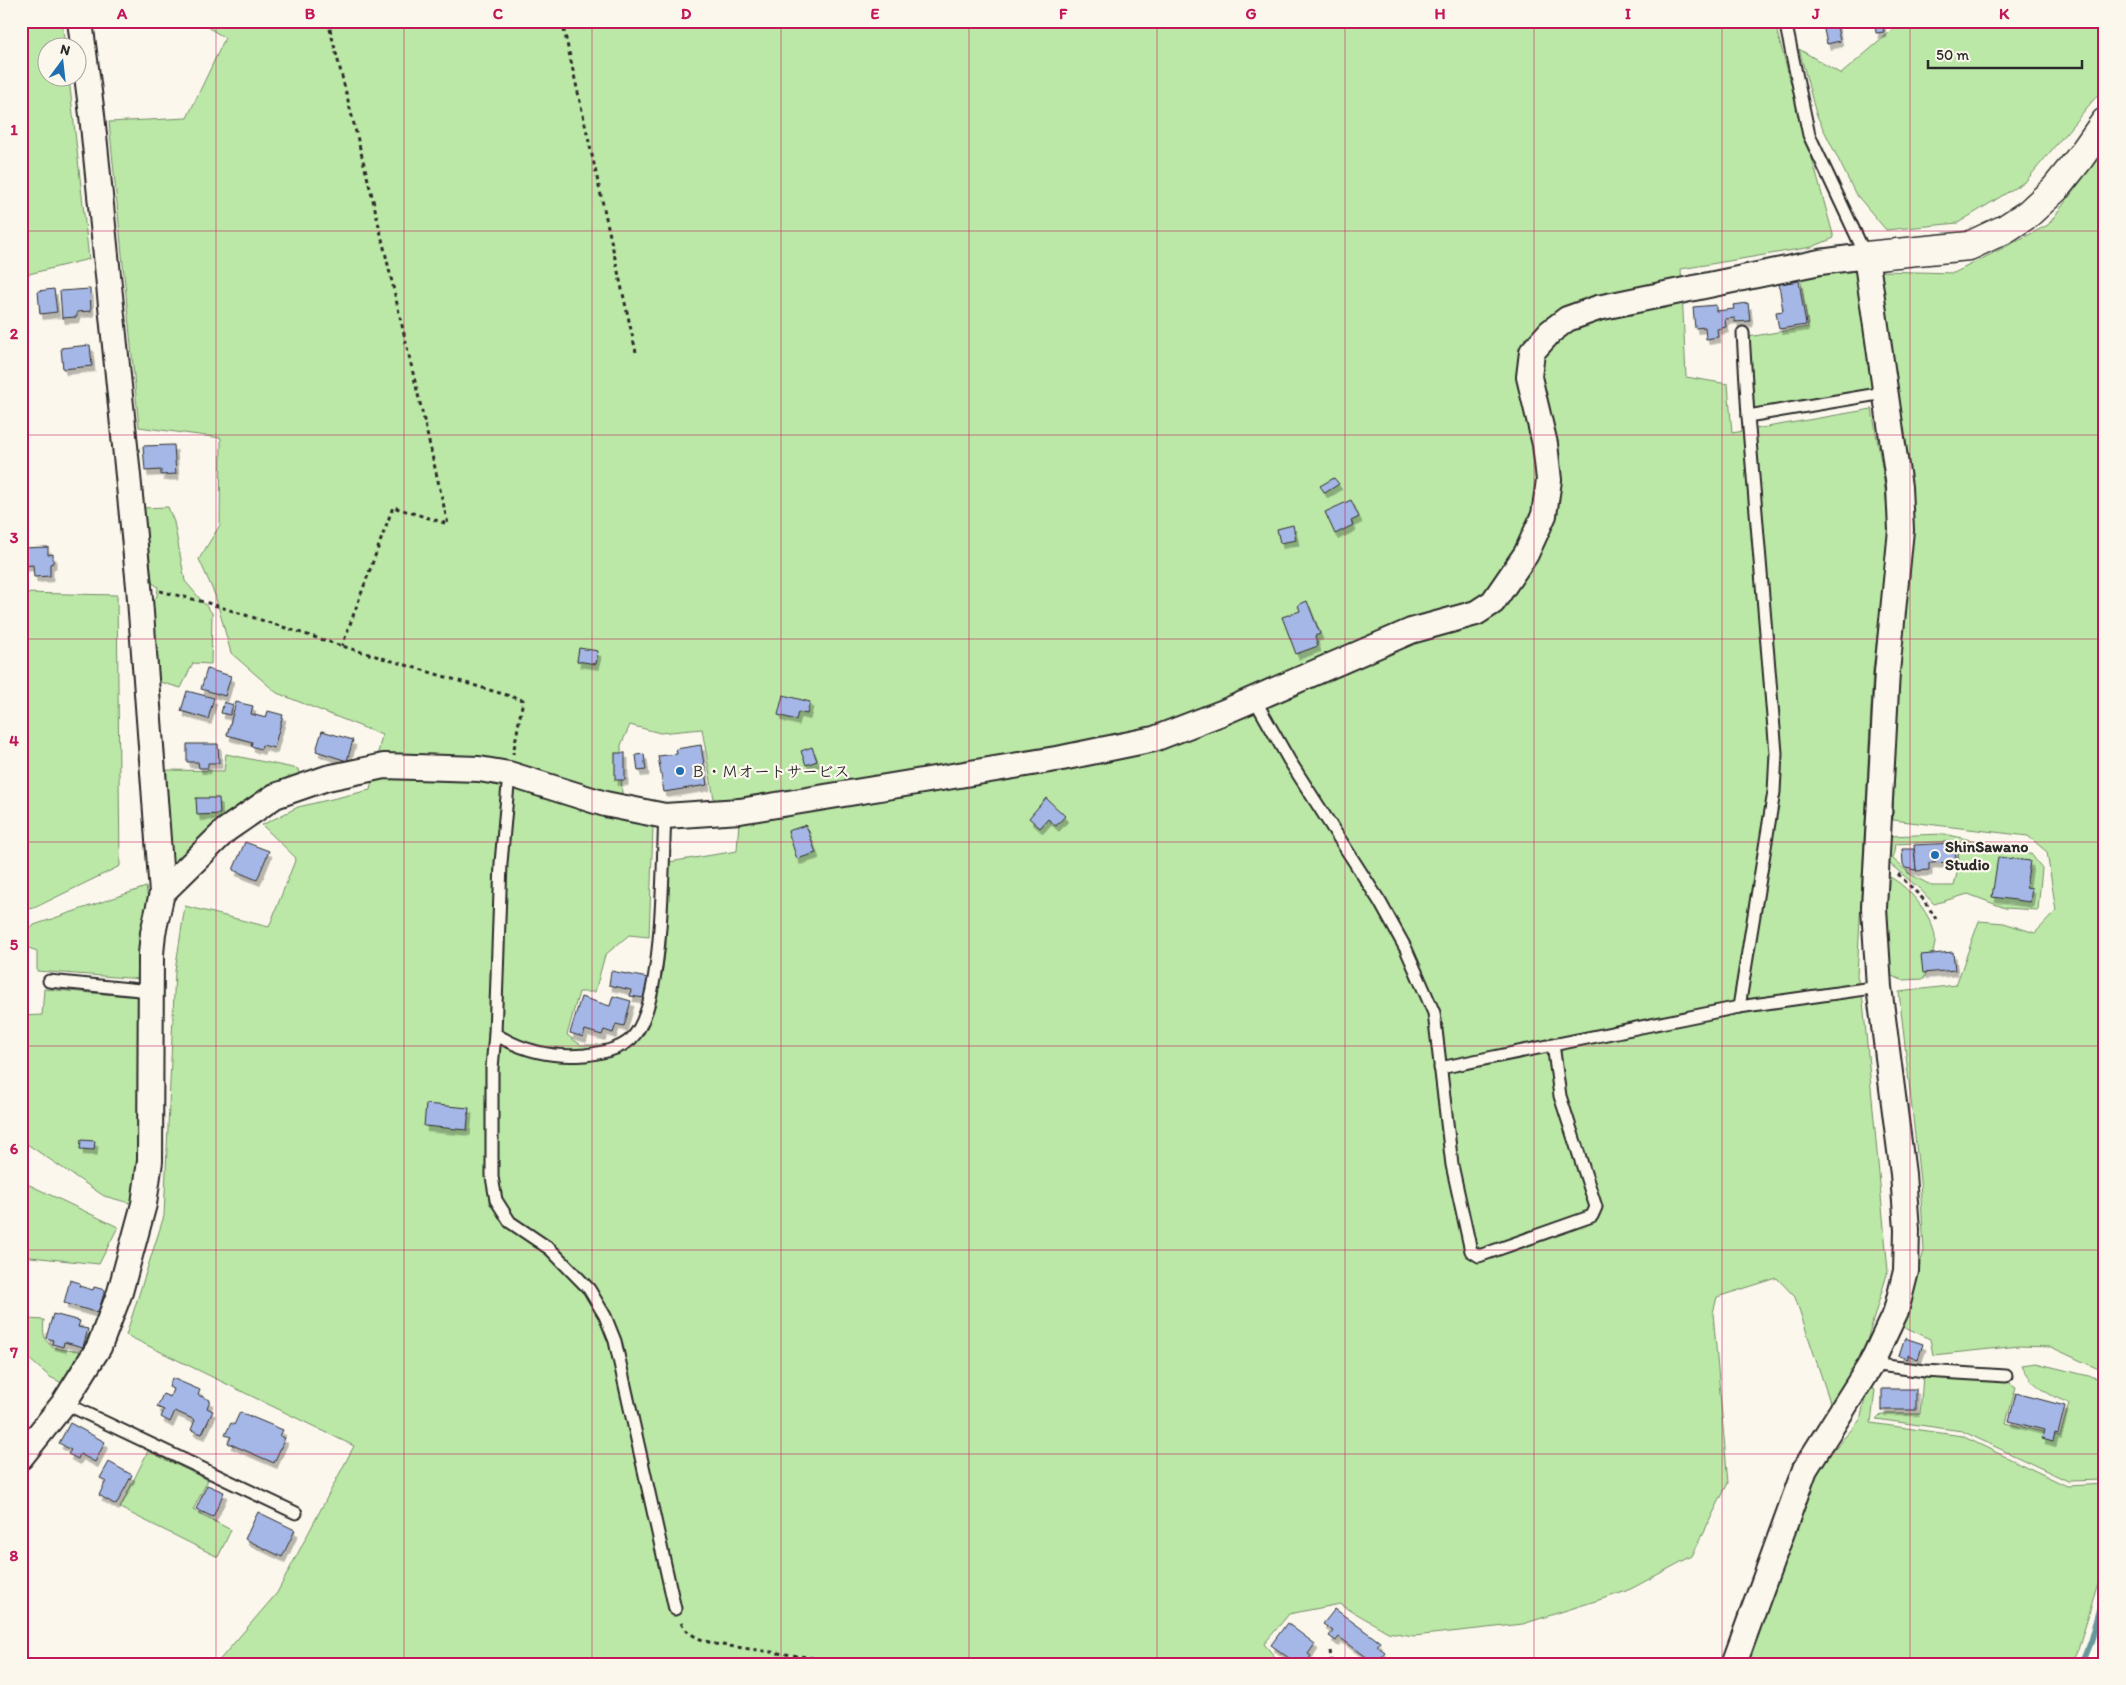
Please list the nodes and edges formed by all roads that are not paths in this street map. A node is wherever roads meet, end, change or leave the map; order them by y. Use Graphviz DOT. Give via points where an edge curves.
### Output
graph roads {
  1 [pos="80,21"];
  2 [pos="1785,21"];
  3 [pos="2105,122"];
  4 [pos="1866,256"];
  5 [pos="1742,333"];
  6 [pos="1884,393"];
  7 [pos="1748,416"];
  8 [pos="1255,700"];
  9 [pos="509,774"];
  10 [pos="665,816"];
  11 [pos="162,894"];
  12 [pos="49,982"];
  13 [pos="1879,987"];
  14 [pos="150,990"];
  15 [pos="1739,1007"];
  16 [pos="494,1034"];
  17 [pos="1553,1044"];
  18 [pos="1440,1068"];
  19 [pos="1871,1364"];
  20 [pos="2006,1376"];
  21 [pos="64,1403"];
  22 [pos="21,1457"];
  23 [pos="296,1512"];
  24 [pos="675,1609"];
  25 [pos="1734,1664"];
  1 -- 11 [label="street" via="139,586"];
  2 -- 4 [label="lane" via="1809,135"];
  3 -- 4 [label="street" via="2055,189 2028,214 2005,229 1969,246"];
  4 -- 6 [label="street"];
  4 -- 8 [label="street" via="1820,262 1598,308 1567,319 1532,352 1529,377 1545,444 1549,480 1544,515 1526,554 1493,602 1476,613 1411,631"];
  5 -- 7 [label="lane"];
  6 -- 7 [label="lane"];
  6 -- 13 [label="street" via="1899,487 1901,530 1887,672 1876,860 1874,908"];
  7 -- 15 [label="lane" via="1776,753 1774,792"];
  8 -- 10 [label="street" via="1154,738 1062,758 740,811"];
  8 -- 18 [label="lane" via="1406,949 1434,1013"];
  9 -- 10 [label="street" via="605,804"];
  9 -- 11 [label="street" via="454,767 384,766 327,778 275,796 234,824"];
  9 -- 16 [label="lane" via="500,863"];
  10 -- 16 [label="lane" via="656,974 643,1021 632,1039 617,1048 596,1054 568,1056 516,1046"];
  11 -- 14 [label="street" via="153,933"];
  12 -- 14 [label="lane"];
  13 -- 15 [label="lane"];
  13 -- 19 [label="street" via="1907,1230 1906,1262 1896,1311"];
  14 -- 21 [label="street" via="150,1161 144,1204 109,1324 91,1361"];
  15 -- 17 [label="lane"];
  16 -- 24 [label="lane" via="492,1177 496,1200 510,1222 550,1249 589,1289 605,1316 615,1341"];
  17 -- 18 [label="lane"];
  17 -- 18 [label="lane" via="1560,1096 1596,1207 1592,1216 1479,1256 1472,1251 1452,1165"];
  19 -- 20 [label="lane" via="1925,1372"];
  19 -- 25 [label="street" via="1805,1469"];
  21 -- 22 [label="street"];
  21 -- 23 [label="lane"];
}
